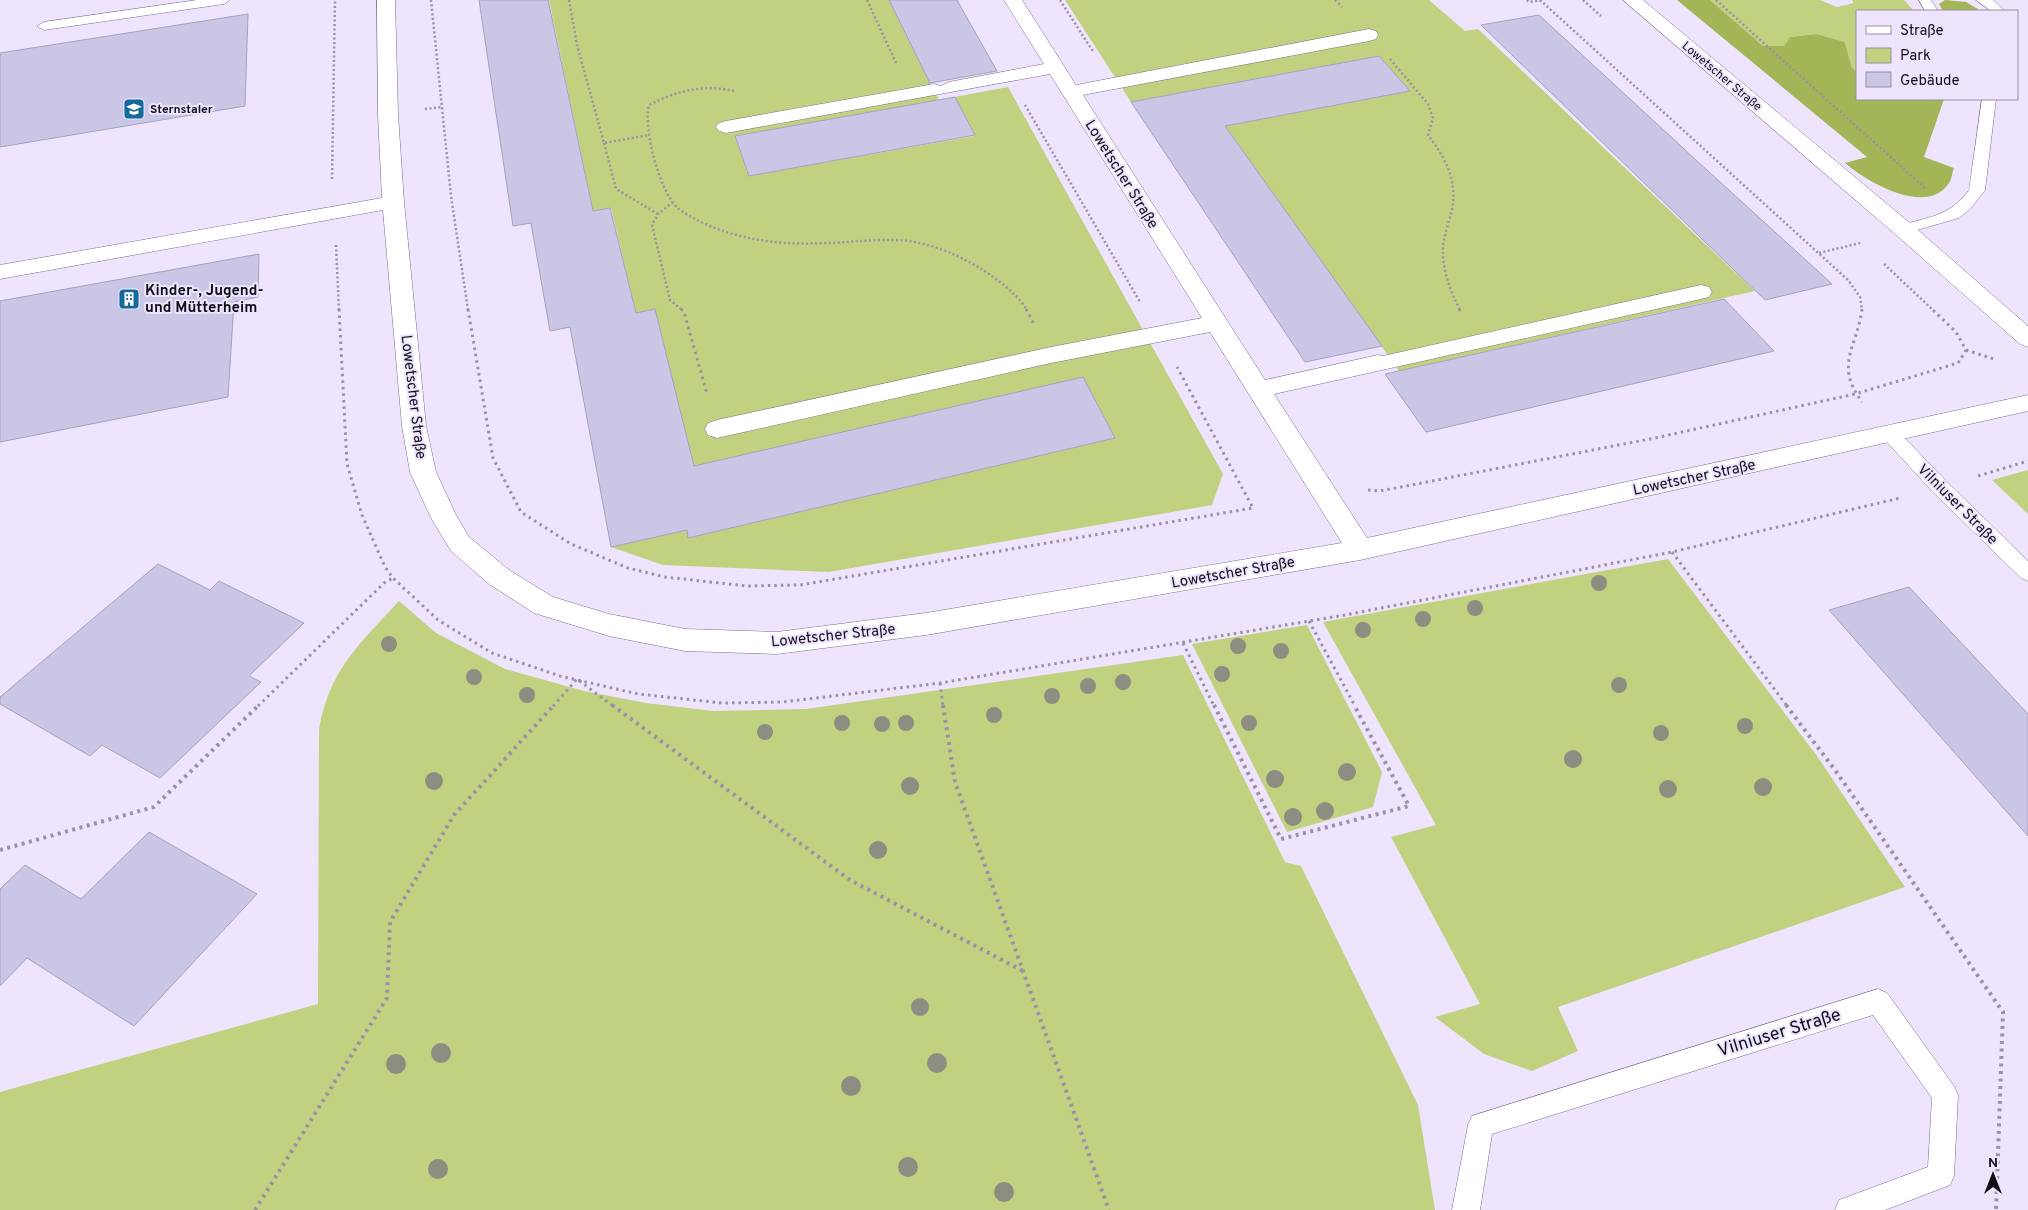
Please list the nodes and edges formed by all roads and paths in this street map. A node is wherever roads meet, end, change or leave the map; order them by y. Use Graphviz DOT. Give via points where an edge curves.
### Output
graph roads {
  1 [pos="224,0"];
  2 [pos="335,0"];
  3 [pos="386,0"];
  4 [pos="569,0"];
  5 [pos="866,0"];
  6 [pos="1013,0"];
  7 [pos="1060,0"];
  8 [pos="1335,0"];
  9 [pos="1527,0"];
  10 [pos="1541,0"];
  11 [pos="1632,0"];
  12 [pos="1716,0"];
  13 [pos="1982,0"];
  14 [pos="1997,10"];
  15 [pos="44,26"];
  16 [pos="1368,35"];
  17 [pos="1055,67"];
  18 [pos="1113,83"];
  19 [pos="1071,92"];
  20 [pos="911,95"];
  21 [pos="1989,100"];
  22 [pos="761,121"];
  23 [pos="726,127"];
  24 [pos="649,136"];
  25 [pos="604,143"];
  26 [pos="393,202"];
  27 [pos="673,202"];
  28 [pos="334,214"];
  29 [pos="658,214"];
  30 [pos="1954,215"];
  31 [pos="1903,229"];
  32 [pos="1860,243"];
  33 [pos="1818,253"];
  34 [pos="0,272"];
  35 [pos="1701,292"];
  36 [pos="1215,323"];
  37 [pos="2028,339"];
  38 [pos="1474,342"];
  39 [pos="1051,355"];
  40 [pos="1852,387"];
  41 [pos="1257,390"];
  42 [pos="2028,402"];
  43 [pos="716,429"];
  44 [pos="1890,434"];
  45 [pos="2028,461"];
  46 [pos="1940,487"];
  47 [pos="1360,550"];
  48 [pos="1672,552"];
  49 [pos="2028,574"];
  50 [pos="393,578"];
  51 [pos="1309,621"];
  52 [pos="1184,643"];
  53 [pos="577,679"];
  54 [pos="940,683"];
  55 [pos="0,850"];
  56 [pos="1023,971"];
  57 [pos="255,1210"];
  58 [pos="1109,1210"];
  59 [pos="1466,1210"];
  60 [pos="1849,1210"];
  61 [pos="1996,1210"];
  1 -- 15 [label="lane"];
  2 -- 28 [label="path"];
  3 -- 26 [label="street, Lowetscher Straße"];
  4 -- 25 [label="path"];
  5 -- 20 [label="path"];
  6 -- 17 [label="street, Lowetscher Straße"];
  7 -- 18 [label="path"];
  8 -- 16 [label="path"];
  9 -- 10 [label="path"];
  10 -- 33 [label="path"];
  11 -- 31 [label="street, Lowetscher Straße"];
  12 -- 30 [label="path"];
  13 -- 14 [label="lane"];
  16 -- 18 [label="street"];
  16 -- 38 [label="path" via="1406,76 1432,113 1428,136 1450,170 1453,201 1443,249 1446,268 1451,293"];
  17 -- 19 [label="street, Lowetscher Straße"];
  17 -- 20 [label="street"];
  18 -- 19 [label="street"];
  19 -- 36 [label="street, Lowetscher Straße"];
  20 -- 22 [label="street"];
  21 -- 30 [label="lane" via="1977,190"];
  22 -- 23 [label="street"];
  22 -- 24 [label="path" via="750,99 725,88 706,87 682,91 649,105 645,117"];
  24 -- 25 [label="path"];
  24 -- 27 [label="path" via="666,192"];
  25 -- 29 [label="path" via="616,189"];
  26 -- 28 [label="street"];
  26 -- 47 [label="street, Lowetscher Straße" via="414,426 424,472 444,518 460,544 499,578 544,605 609,625 685,640 777,643 926,624"];
  27 -- 29 [label="path"];
  27 -- 39 [label="path" via="689,216 710,227 762,240 805,245 894,240 943,251 986,273 1020,300"];
  28 -- 34 [label="street"];
  28 -- 50 [label="path" via="347,464 362,515"];
  29 -- 43 [label="path" via="652,225 670,300 684,312"];
  30 -- 31 [label="lane"];
  31 -- 37 [label="street, Lowetscher Straße"];
  32 -- 33 [label="path"];
  33 -- 40 [label="path" via="1848,280 1862,302 1861,316 1847,355 1846,372"];
  35 -- 38 [label="street"];
  36 -- 39 [label="street"];
  36 -- 41 [label="street, Lowetscher Straße"];
  38 -- 41 [label="street"];
  39 -- 43 [label="street"];
  41 -- 47 [label="street, Lowetscher Straße"];
  42 -- 44 [label="street, Lowetscher Straße"];
  44 -- 46 [label="lane, Vilniuser Straße"];
  44 -- 47 [label="street, Lowetscher Straße"];
  45 -- 46 [label="path"];
  46 -- 48 [label="path" via="1856,510"];
  46 -- 49 [label="lane, Vilniuser Straße"];
  48 -- 51 [label="path"];
  48 -- 61 [label="path" via="1836,770 2003,1012"];
  50 -- 53 [label="path" via="438,620 492,653"];
  50 -- 55 [label="path" via="384,583 154,807"];
  51 -- 52 [label="path"];
  51 -- 52 [label="path" via="1409,806 1281,839"];
  52 -- 54 [label="path"];
  53 -- 54 [label="path" via="638,694 722,703 783,702"];
  53 -- 56 [label="path" via="850,880"];
  53 -- 57 [label="path" via="454,815 390,922 387,998"];
  54 -- 56 [label="path" via="955,782"];
  56 -- 58 [label="path"];
  59 -- 60 [label="lane, Vilniuser Straße" via="1481,1125 1878,1001 1945,1095 1941,1176"];
}
